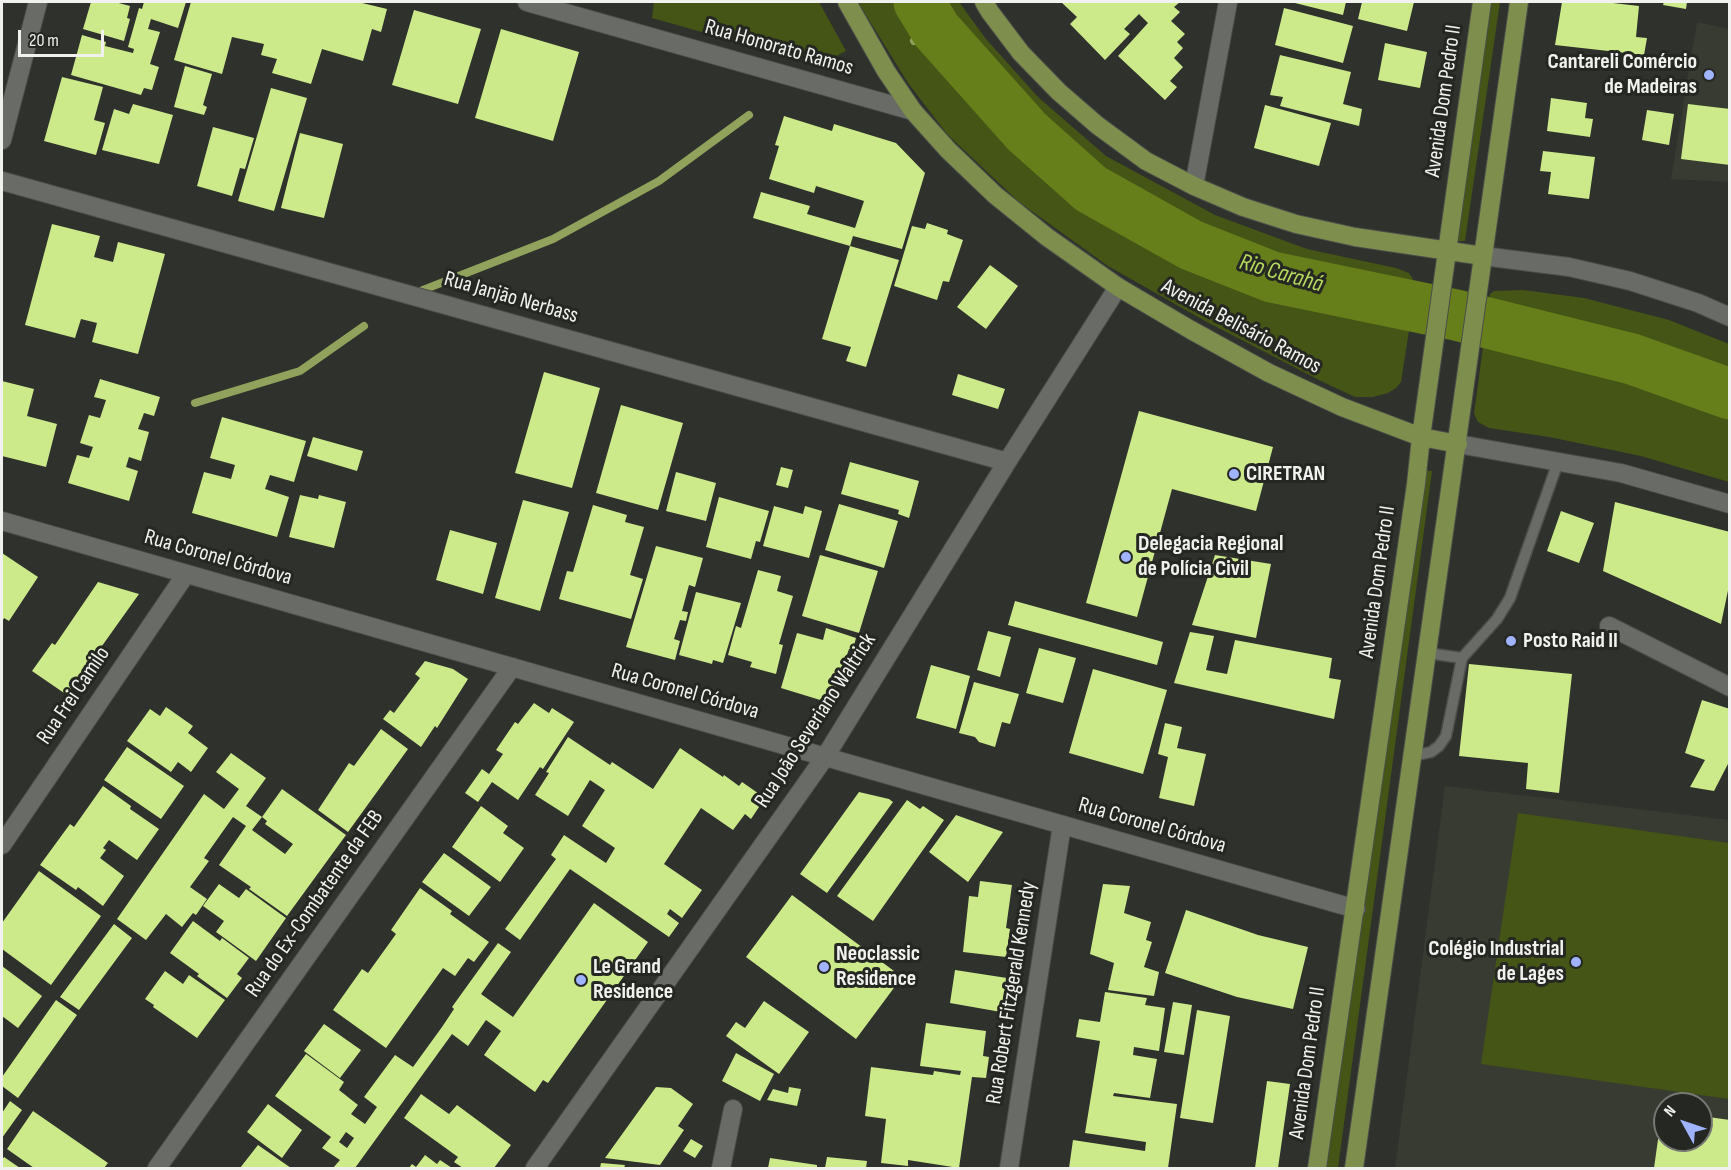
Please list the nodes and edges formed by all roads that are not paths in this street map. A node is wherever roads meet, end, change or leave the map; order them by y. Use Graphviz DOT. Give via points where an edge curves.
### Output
graph roads {
  1 [pos="38,2"];
  2 [pos="527,2"];
  3 [pos="847,2"];
  4 [pos="984,2"];
  5 [pos="1228,2"];
  6 [pos="1482,2"];
  7 [pos="1519,2"];
  8 [pos="913,111"];
  9 [pos="2,140"];
  10 [pos="2,181"];
  11 [pos="1194,186"];
  12 [pos="1448,250"];
  13 [pos="1483,256"];
  14 [pos="1118,287"];
  15 [pos="1730,317"];
  16 [pos="1421,437"];
  17 [pos="1458,444"];
  18 [pos="1007,462"];
  19 [pos="1558,462"];
  20 [pos="1730,504"];
  21 [pos="2,521"];
  22 [pos="186,574"];
  23 [pos="1609,626"];
  24 [pos="1427,653"];
  25 [pos="1461,658"];
  26 [pos="512,667"];
  27 [pos="1730,687"];
  28 [pos="1413,756"];
  29 [pos="825,757"];
  30 [pos="1062,825"];
  31 [pos="2,845"];
  32 [pos="1356,909"];
  33 [pos="733,1109"];
  34 [pos="157,1168"];
  35 [pos="535,1168"];
  36 [pos="721,1168"];
  37 [pos="1009,1168"];
  38 [pos="1317,1168"];
  39 [pos="1354,1168"];
  1 -- 9 [label="street"];
  2 -- 8 [label="street, Rua Honorato Ramos"];
  3 -- 8 [label="main road, Avenida Belisário Ramos" via="885,71"];
  4 -- 11 [label="main road" via="1021,53 1082,112 1146,161"];
  5 -- 11 [label="street"];
  6 -- 12 [label="main road, Avenida Dom Pedro II"];
  7 -- 13 [label="main road"];
  8 -- 14 [label="main road, Avenida Belisário Ramos" via="994,195"];
  10 -- 18 [label="street, Rua Janjão Nerbass"];
  11 -- 12 [label="main road" via="1296,224"];
  12 -- 13 [label="main road"];
  12 -- 16 [label="main road, Avenida Dom Pedro II"];
  13 -- 15 [label="street" via="1569,267 1630,281"];
  13 -- 17 [label="main road"];
  14 -- 16 [label="main road, Avenida Belisário Ramos" via="1269,373 1342,407"];
  14 -- 18 [label="street, Rua João Severiano Waltrick"];
  16 -- 17 [label="main road, Avenida Belisário Ramos"];
  16 -- 32 [label="main road, Avenida Dom Pedro II"];
  17 -- 19 [label="street, Avenida Belisário Ramos"];
  17 -- 24 [label="main road"];
  18 -- 29 [label="street, Rua João Severiano Waltrick"];
  19 -- 20 [label="street, Avenida Belisário Ramos" via="1621,473"];
  19 -- 25 [label="lane" via="1510,598 1497,619"];
  21 -- 22 [label="street, Rua Coronel Córdova"];
  22 -- 26 [label="street, Rua Coronel Córdova"];
  22 -- 31 [label="street, Rua Frei Camilo"];
  23 -- 27 [label="street"];
  24 -- 25 [label="lane"];
  24 -- 28 [label="main road"];
  25 -- 28 [label="lane" via="1446,736 1431,752"];
  26 -- 29 [label="street, Rua Coronel Córdova"];
  26 -- 34 [label="street, Rua do Ex-Combatente da FEB"];
  28 -- 39 [label="main road"];
  29 -- 30 [label="street, Rua Coronel Córdova"];
  29 -- 35 [label="street, Rua João Severiano Waltrick"];
  30 -- 32 [label="street, Rua Coronel Córdova"];
  30 -- 37 [label="street, Rua Robert Fitzgerald Kennedy"];
  32 -- 38 [label="main road, Avenida Dom Pedro II"];
  33 -- 36 [label="street"];
}
